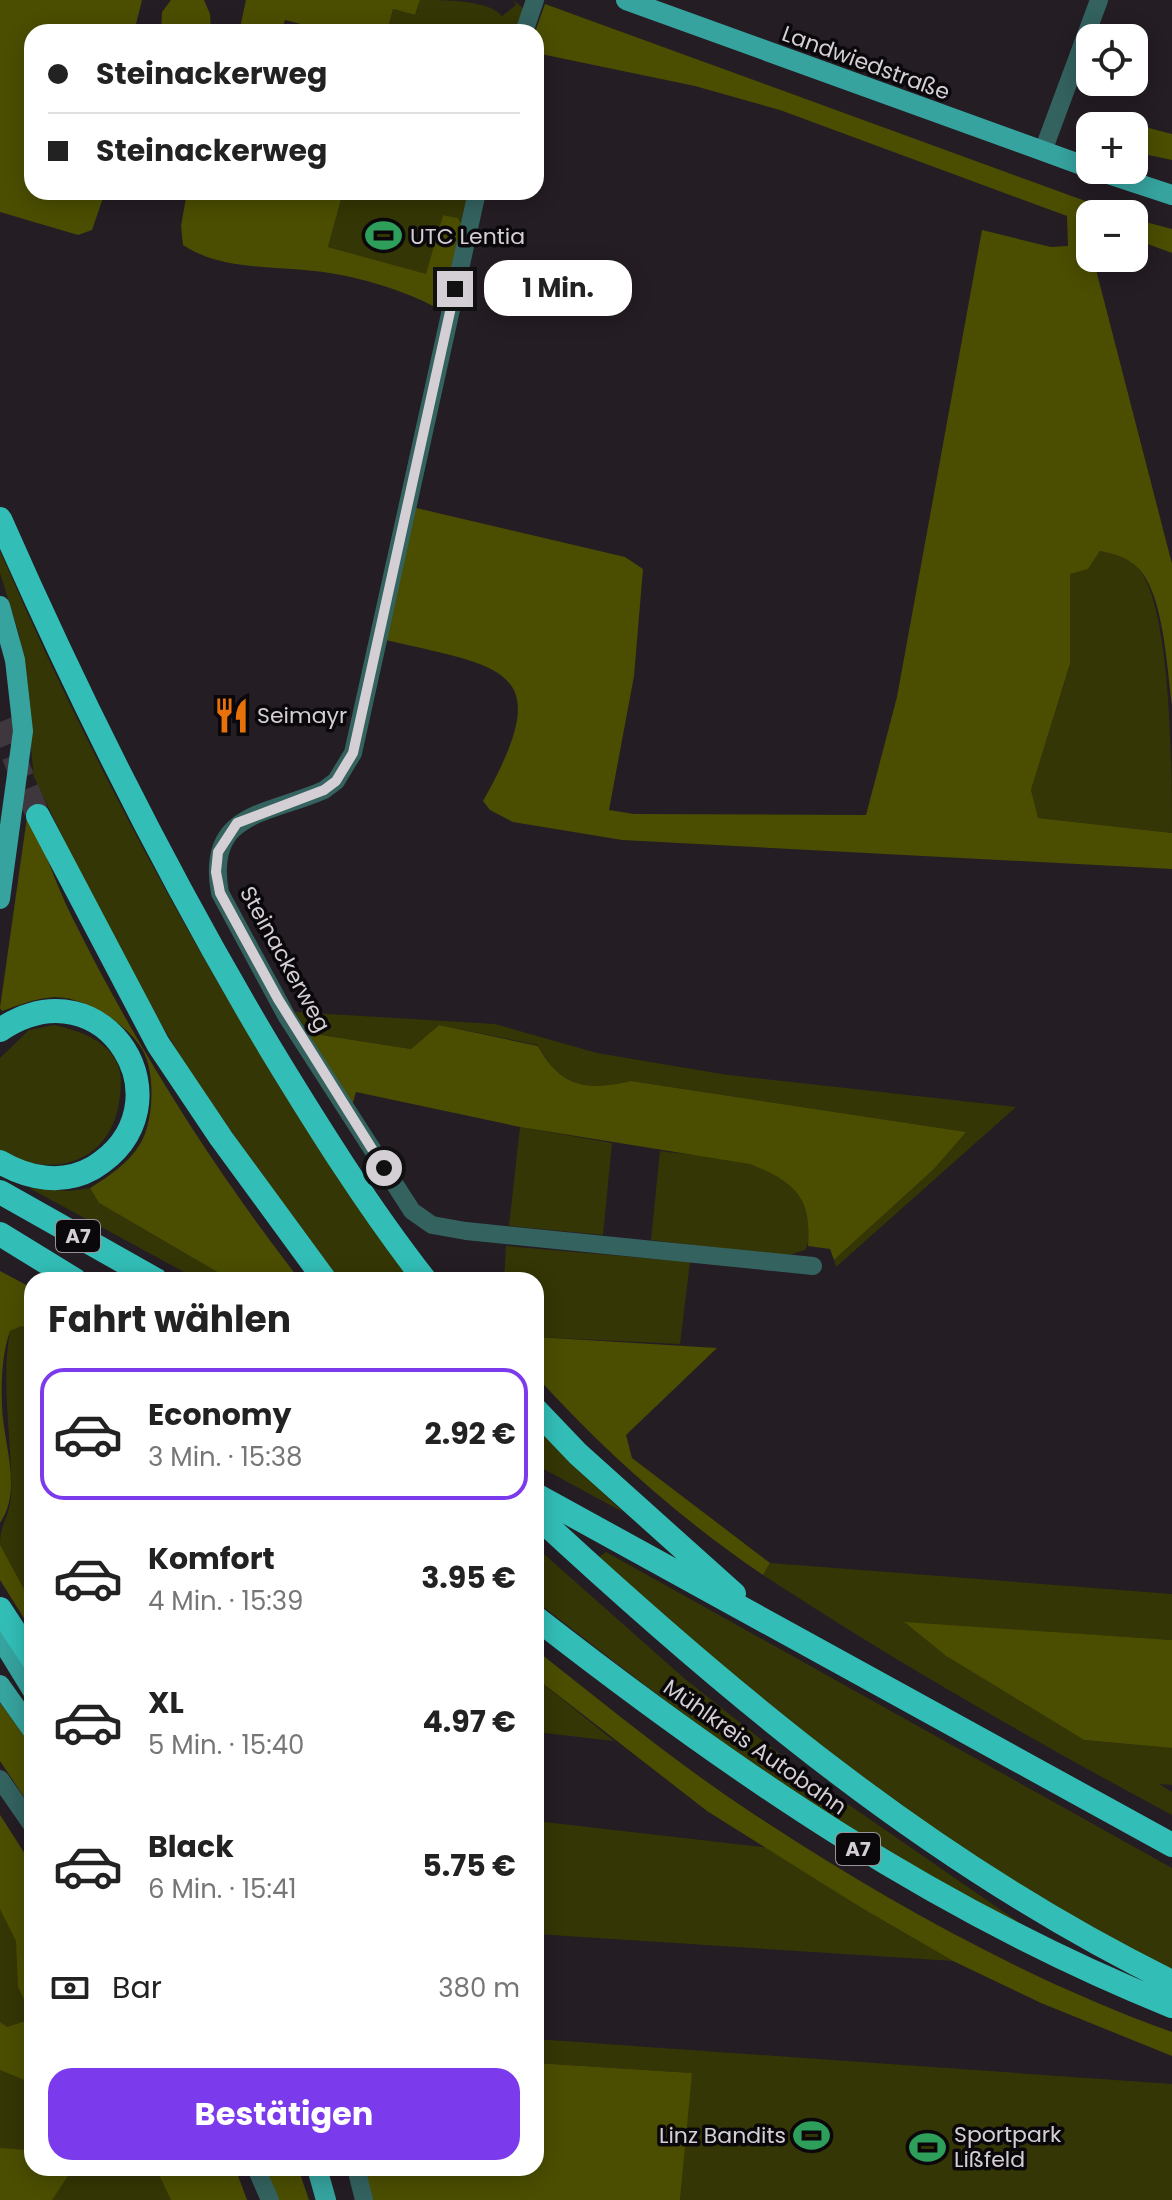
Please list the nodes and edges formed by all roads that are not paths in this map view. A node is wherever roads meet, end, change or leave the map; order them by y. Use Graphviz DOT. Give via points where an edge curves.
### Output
graph roads {
  1 [pos="535,0"];
  2 [pos="626,0"];
  3 [pos="1099,0"];
  4 [pos="527,24"];
  5 [pos="1043,151"];
  6 [pos="1076,163"];
  7 [pos="1139,184"];
  8 [pos="1172,195"];
  9 [pos="475,200"];
  10 [pos="0,519"];
  11 [pos="0,606"];
  12 [pos="38,816"];
  13 [pos="0,899"];
  14 [pos="0,1030"];
  15 [pos="0,1162"];
  16 [pos="0,1192"];
  17 [pos="0,1234"];
  18 [pos="0,1253"];
  19 [pos="813,1266"];
  20 [pos="30,1272"];
  21 [pos="62,1272"];
  22 [pos="142,1272"];
  23 [pos="319,1272"];
  24 [pos="419,1272"];
  25 [pos="544,1418"];
  26 [pos="544,1499"];
  27 [pos="544,1522"];
  28 [pos="0,1609"];
  29 [pos="753,1613"];
  30 [pos="544,1624"];
  31 [pos="0,1638"];
  32 [pos="24,1646"];
  33 [pos="24,1677"];
  34 [pos="0,1685"];
  35 [pos="24,1719"];
  36 [pos="0,1779"];
  37 [pos="24,1814"];
  38 [pos="1172,1845"];
  39 [pos="1172,1982"];
  40 [pos="1172,2006"];
  41 [pos="260,2176"];
  42 [pos="319,2176"];
  43 [pos="358,2176"];
  44 [pos="270,2200"];
  45 [pos="326,2200"];
  46 [pos="364,2200"];
  1 -- 4 [label="street"];
  2 -- 5 [label="main road, Landwiedstraße"];
  3 -- 5 [label="street"];
  5 -- 6 [label="main road, Landwiedstraße"];
  7 -- 8 [label="main road"];
  9 -- 19 [label="street, Steinackerweg" via="353,753 324,790 237,823 218,852 220,893 287,1017 421,1220 466,1231"];
  10 -- 24 [label="highway" via="86,711 225,972 339,1158"];
  11 -- 13 [label="main road" via="15,660 23,731"];
  12 -- 23 [label="highway" via="158,1044"];
  14 -- 15 [label="highway" via="43,1010 84,1015 125,1048 138,1097 128,1133 117,1148 76,1177 33,1176"];
  16 -- 22 [label="highway, A7"];
  17 -- 21 [label="highway, A7"];
  18 -- 20 [label="highway"];
  25 -- 29 [label="highway"];
  26 -- 29 [label="highway"];
  27 -- 39 [label="highway" via="646,1618 776,1726 899,1818 1060,1924"];
  28 -- 32 [label="highway"];
  29 -- 38 [label="highway"];
  30 -- 40 [label="highway, Mühlkreis Autobahn / A7" via="672,1723 833,1833 1015,1936"];
  31 -- 33 [label="main road"];
  34 -- 35 [label="main road"];
  36 -- 37 [label="street"];
  41 -- 44 [label="street"];
  42 -- 45 [label="main road"];
  43 -- 46 [label="street"];
}
